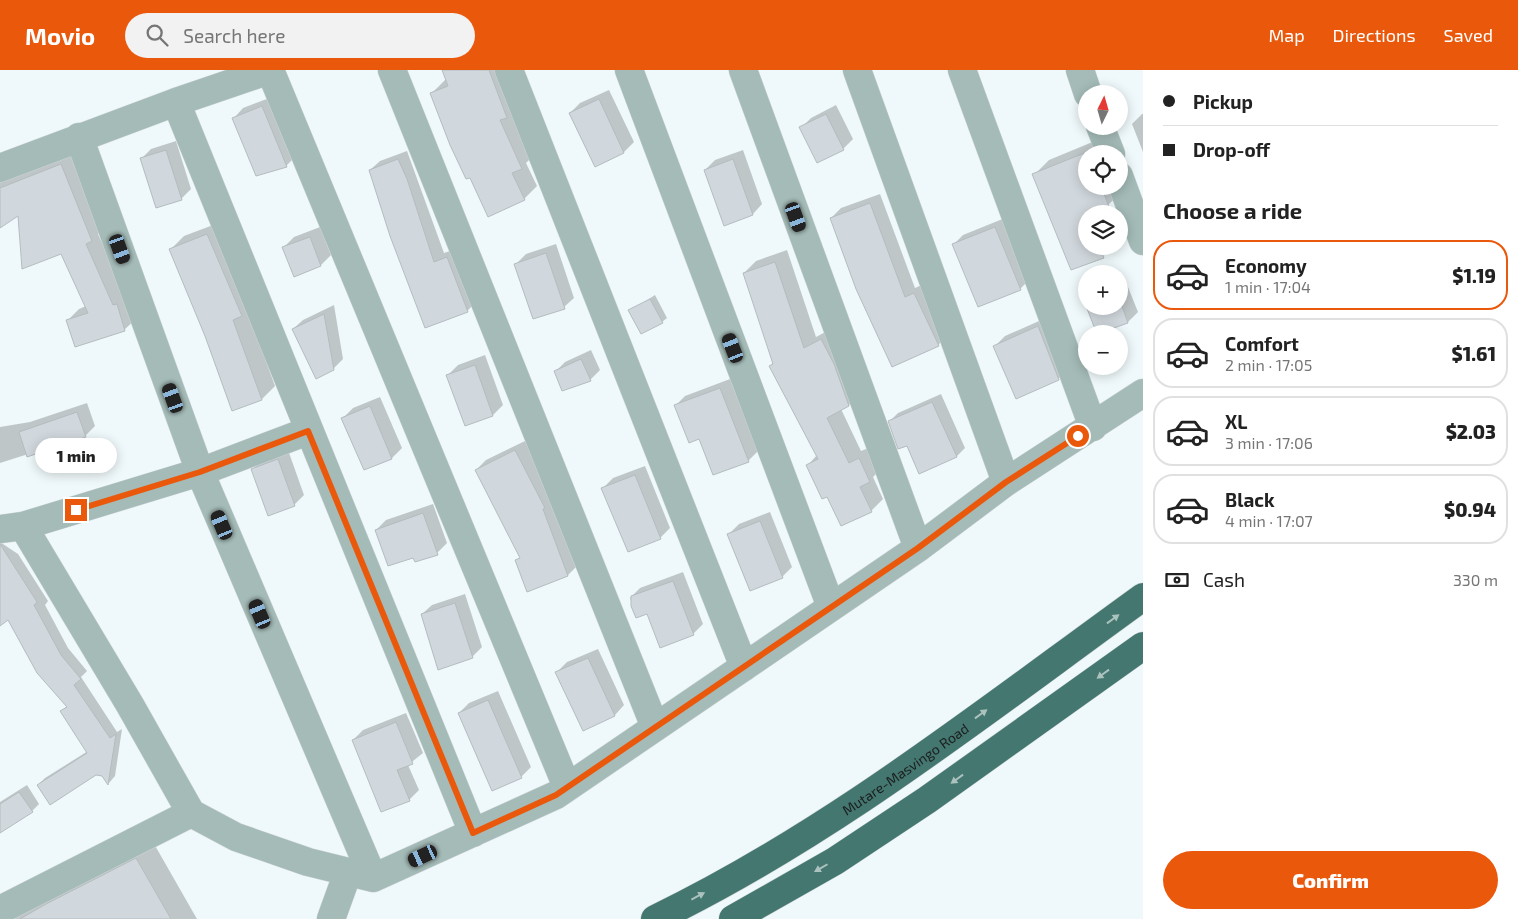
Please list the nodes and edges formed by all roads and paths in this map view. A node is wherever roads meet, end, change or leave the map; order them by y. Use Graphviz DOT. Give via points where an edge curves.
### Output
graph roads {
  1 [pos="270,70"];
  2 [pos="392,70"];
  3 [pos="509,70"];
  4 [pos="629,70"];
  5 [pos="743,70"];
  6 [pos="857,70"];
  7 [pos="962,70"];
  8 [pos="1080,70"];
  9 [pos="1085,85"];
  10 [pos="176,102"];
  11 [pos="80,137"];
  12 [pos="0,168"];
  13 [pos="1126,195"];
  14 [pos="1143,242"];
  15 [pos="1143,393"];
  16 [pos="1093,427"];
  17 [pos="308,431"];
  18 [pos="200,472"];
  19 [pos="1006,482"];
  20 [pos="12,528"];
  21 [pos="918,548"];
  22 [pos="1143,597"];
  23 [pos="831,607"];
  24 [pos="1143,646"];
  25 [pos="744,667"];
  26 [pos="655,727"];
  27 [pos="567,787"];
  28 [pos="191,813"];
  29 [pos="473,833"];
  30 [pos="360,875"];
  31 [pos="0,910"];
  32 [pos="658,918"];
  33 [pos="331,919"];
  34 [pos="733,919"];
  1 -- 10 [label="street"];
  1 -- 27 [label="street"];
  2 -- 26 [label="street"];
  3 -- 25 [label="street"];
  4 -- 23 [label="street"];
  5 -- 21 [label="street"];
  6 -- 19 [label="street"];
  7 -- 16 [label="street"];
  8 -- 9 [label="street"];
  10 -- 11 [label="street"];
  10 -- 17 [label="street"];
  11 -- 12 [label="street"];
  11 -- 18 [label="street"];
  13 -- 14 [label="street"];
  15 -- 16 [label="street"];
  16 -- 19 [label="street"];
  17 -- 18 [label="street"];
  17 -- 29 [label="street"];
  18 -- 20 [label="street"];
  18 -- 30 [label="street"];
  19 -- 21 [label="street"];
  20 -- 28 [label="street" via="130,705"];
  21 -- 23 [label="street"];
  32 -- 22 [label="highway, Mutare-Masvingo Road, one-way" via="833,817"];
  23 -- 25 [label="street"];
  24 -- 34 [label="highway, one-way" via="927,800 835,861"];
  25 -- 26 [label="street"];
  26 -- 27 [label="street"];
  27 -- 29 [label="street"];
  28 -- 30 [label="street" via="236,837 308,862"];
  28 -- 31 [label="street"];
  29 -- 30 [label="street"];
  30 -- 33 [label="street"];
}
